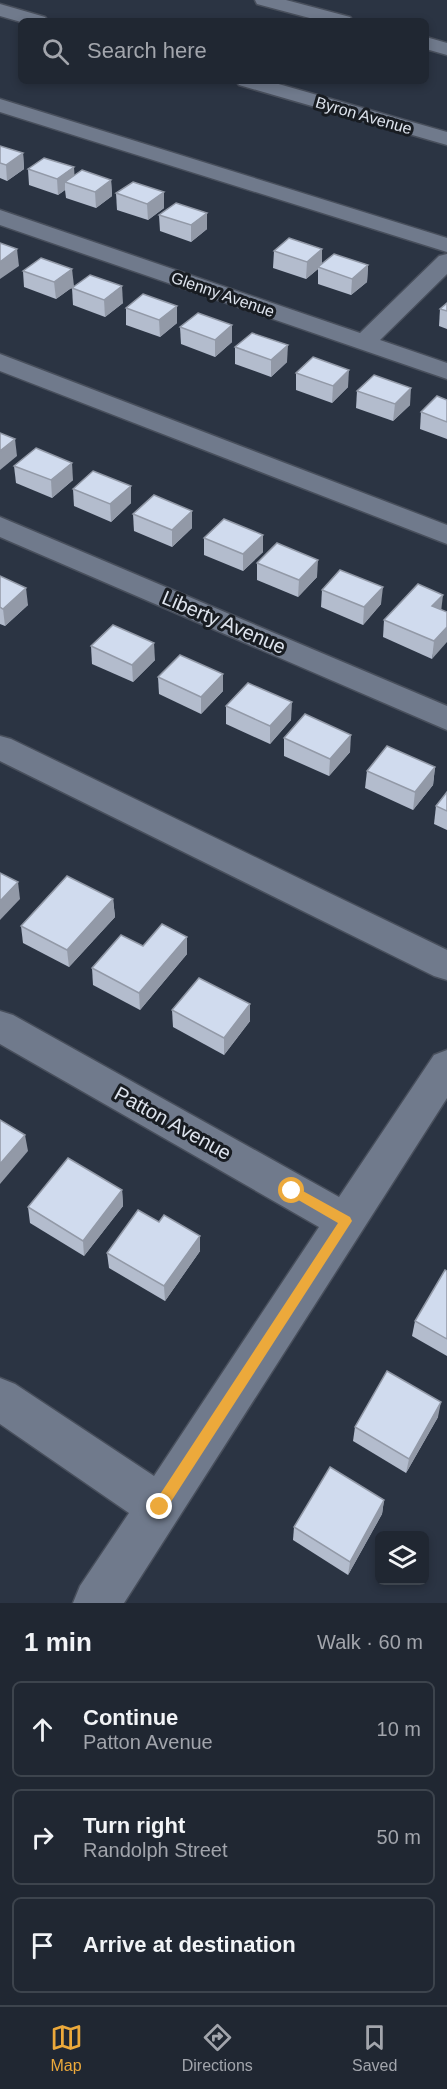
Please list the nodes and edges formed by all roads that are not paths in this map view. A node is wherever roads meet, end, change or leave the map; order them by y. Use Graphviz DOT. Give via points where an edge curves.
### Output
graph roads {
  1 [pos="264,0"];
  2 [pos="0,10"];
  3 [pos="28,18"];
  4 [pos="332,18"];
  5 [pos="429,44"];
  6 [pos="447,48"];
  7 [pos="256,84"];
  8 [pos="0,105"];
  9 [pos="447,139"];
  10 [pos="0,217"];
  11 [pos="447,245"];
  12 [pos="447,261"];
  13 [pos="363,343"];
  14 [pos="0,362"];
  15 [pos="447,371"];
  16 [pos="0,526"];
  17 [pos="447,535"];
  18 [pos="447,719"];
  19 [pos="0,747"];
  20 [pos="447,966"];
  21 [pos="0,1026"];
  22 [pos="447,1066"];
  23 [pos="346,1221"];
  24 [pos="0,1399"];
  25 [pos="160,1507"];
  26 [pos="97,1603"];
  1 -- 4 [label="street"];
  2 -- 3 [label="street"];
  5 -- 6 [label="street"];
  7 -- 9 [label="street, Byron Avenue"];
  8 -- 11 [label="street"];
  10 -- 13 [label="street, Glenny Avenue"];
  12 -- 13 [label="street"];
  13 -- 15 [label="street, Glenny Avenue"];
  14 -- 17 [label="street"];
  16 -- 18 [label="street, Liberty Avenue"];
  19 -- 20 [label="street"];
  21 -- 23 [label="street, Patton Avenue"];
  22 -- 23 [label="street"];
  23 -- 25 [label="street"];
  24 -- 25 [label="street"];
  25 -- 26 [label="street"];
}
